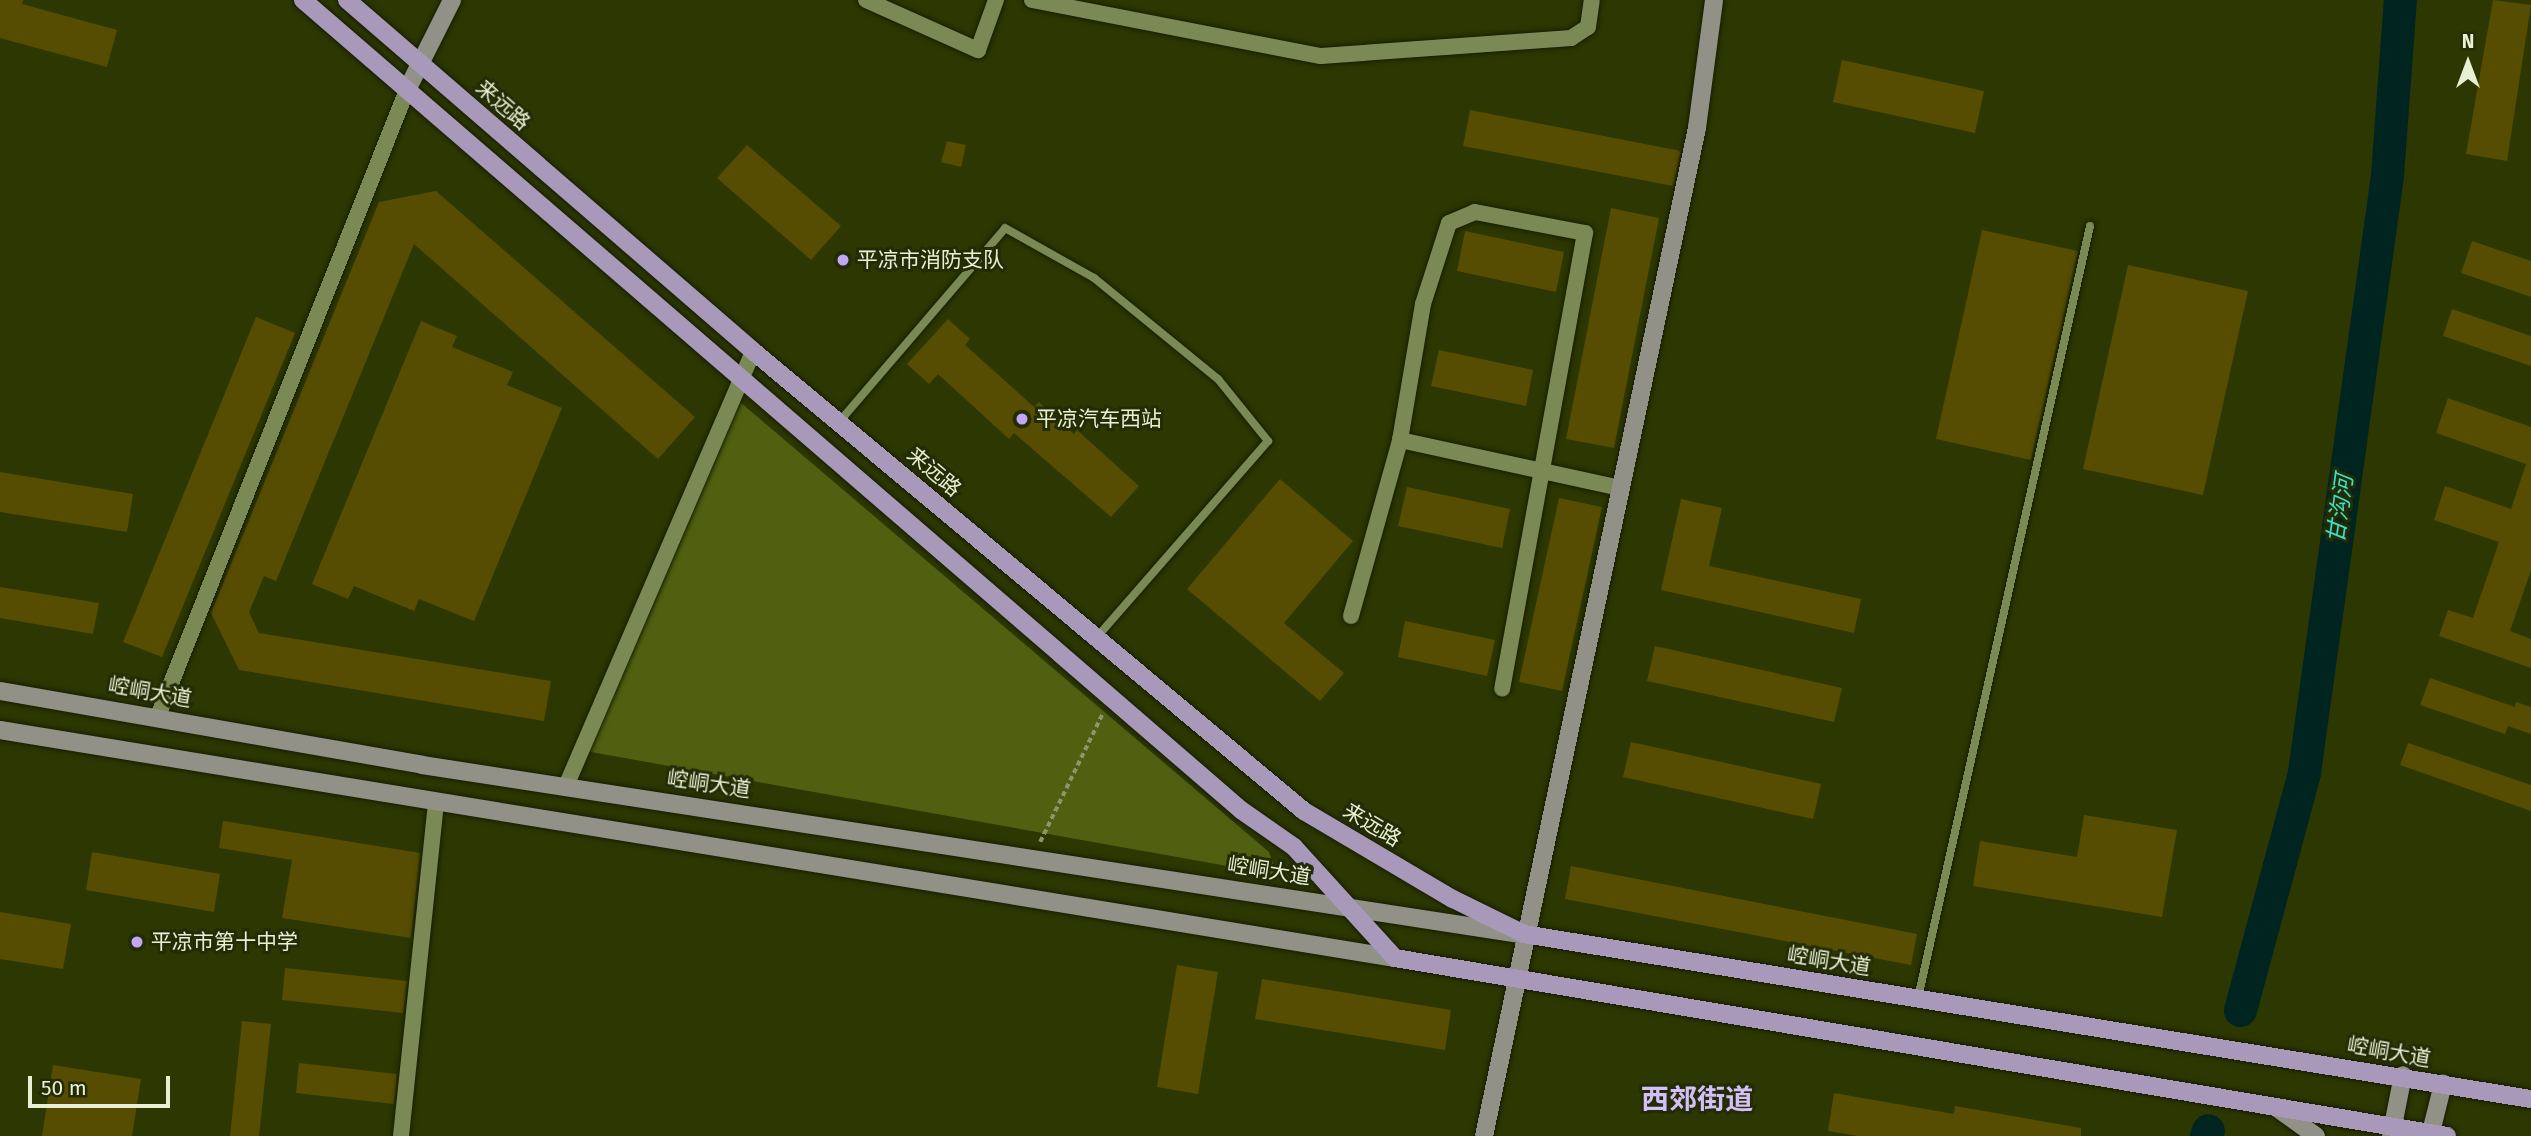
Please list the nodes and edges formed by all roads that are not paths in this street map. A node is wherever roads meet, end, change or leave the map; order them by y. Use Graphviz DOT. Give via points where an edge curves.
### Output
graph roads {
  1 [pos="303,0"];
  2 [pos="346,0"];
  3 [pos="452,0"];
  4 [pos="866,0"];
  5 [pos="996,0"];
  6 [pos="1032,0"];
  7 [pos="1592,0"];
  8 [pos="1714,0"];
  9 [pos="421,64"];
  10 [pos="407,90"];
  11 [pos="2090,226"];
  12 [pos="753,351"];
  13 [pos="741,379"];
  14 [pos="839,422"];
  15 [pos="1400,440"];
  16 [pos="1541,470"];
  17 [pos="1620,488"];
  18 [pos="1351,616"];
  19 [pos="1096,638"];
  20 [pos="1502,688"];
  21 [pos="0,691"];
  22 [pos="158,716"];
  23 [pos="0,730"];
  24 [pos="566,786"];
  25 [pos="436,802"];
  26 [pos="1352,907"];
  27 [pos="1524,934"];
  28 [pos="1395,958"];
  29 [pos="1514,978"];
  30 [pos="1918,998"];
  31 [pos="2403,1075"];
  32 [pos="2442,1084"];
  33 [pos="2531,1099"];
  34 [pos="2277,1108"];
  35 [pos="2392,1132"];
  36 [pos="2436,1135"];
  37 [pos="401,1136"];
  38 [pos="1484,1136"];
  39 [pos="2316,1136"];
  1 -- 10 [label="main road"];
  2 -- 9 [label="main road, 来远路"];
  3 -- 9 [label="main road"];
  4 -- 5 [label="street" via="978,50"];
  6 -- 7 [label="street" via="1321,56 1571,38 1588,27"];
  8 -- 17 [label="main road" via="1697,128"];
  9 -- 10 [label="main road"];
  9 -- 12 [label="main road, 来远路"];
  10 -- 13 [label="main road"];
  10 -- 22 [label="street"];
  11 -- 30 [label="lane"];
  12 -- 13 [label="street"];
  12 -- 14 [label="main road, 来远路"];
  13 -- 24 [label="street"];
  13 -- 26 [label="main road" via="1241,810 1294,848"];
  14 -- 19 [label="main road, 来远路"];
  14 -- 19 [label="lane" via="1005,228 1094,278 1218,379 1268,441"];
  15 -- 16 [label="street"];
  15 -- 16 [label="street" via="1423,304 1449,223 1475,212 1585,233"];
  15 -- 18 [label="street"];
  16 -- 17 [label="street"];
  16 -- 20 [label="street"];
  17 -- 27 [label="main road"];
  19 -- 27 [label="main road, 来远路" via="1304,811 1452,899"];
  21 -- 22 [label="main road, 崆峒大道"];
  22 -- 24 [label="main road, 崆峒大道"];
  23 -- 25 [label="main road"];
  24 -- 26 [label="main road, 崆峒大道"];
  25 -- 28 [label="main road"];
  25 -- 37 [label="street"];
  26 -- 27 [label="main road, 崆峒大道"];
  26 -- 28 [label="main road"];
  27 -- 29 [label="main road"];
  27 -- 30 [label="main road, 崆峒大道"];
  28 -- 29 [label="main road"];
  29 -- 34 [label="main road"];
  29 -- 38 [label="main road"];
  30 -- 31 [label="main road, 崆峒大道"];
  31 -- 32 [label="main road, 崆峒大道"];
  31 -- 35 [label="main road"];
  32 -- 33 [label="main road, 崆峒大道"];
  32 -- 36 [label="main road"];
  34 -- 35 [label="main road"];
  34 -- 39 [label="main road"];
  35 -- 36 [label="main road"];
}
